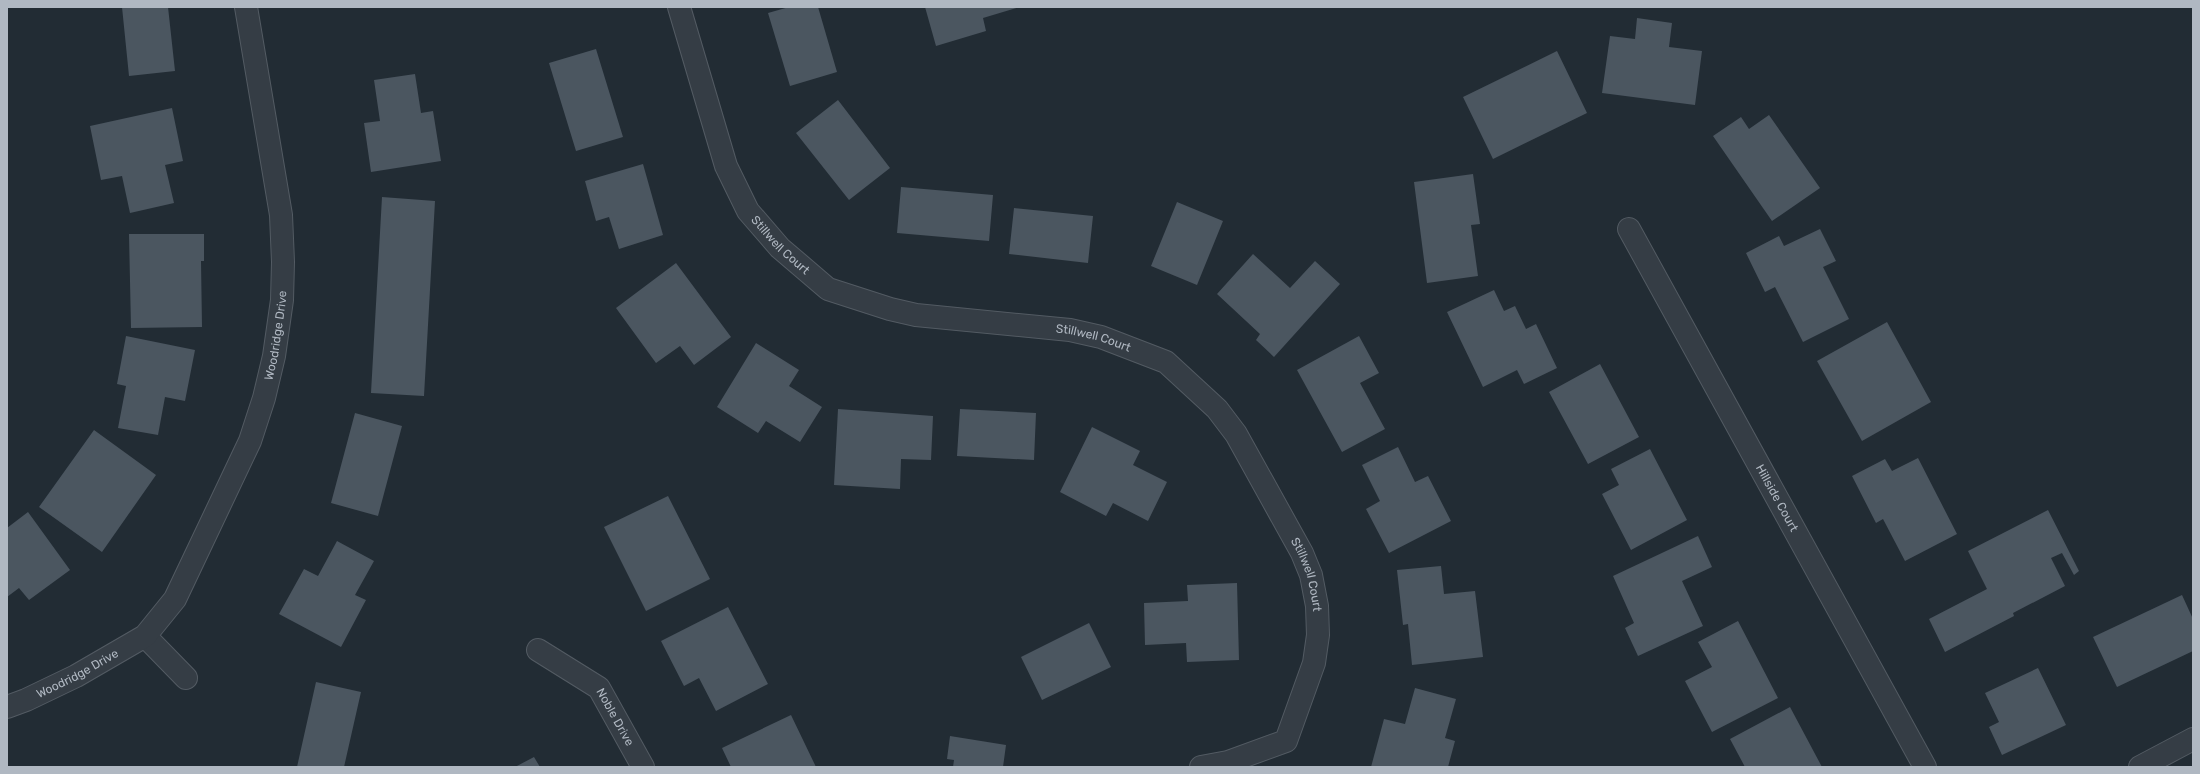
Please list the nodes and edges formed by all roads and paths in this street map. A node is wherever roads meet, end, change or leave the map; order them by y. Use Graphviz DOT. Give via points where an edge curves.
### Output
graph roads {
  1 [pos="250,7"];
  2 [pos="679,7"];
  3 [pos="1629,229"];
  4 [pos="145,636"];
  5 [pos="538,650"];
  6 [pos="186,678"];
  7 [pos="7,707"];
  8 [pos="2193,739"];
  9 [pos="643,767"];
  10 [pos="1201,767"];
  11 [pos="1925,767"];
  12 [pos="2140,767"];
  1 -- 4 [label="street, Woodridge Drive" via="281,215 282,300 274,356 264,398 246,448 175,599"];
  2 -- 10 [label="street, Stillwell Court" via="726,166 735,187 748,211 780,248 828,289 890,309 916,314 1070,330 1101,337 1166,362 1217,410 1236,434 1302,553 1311,575 1317,606 1318,635 1314,663 1286,741 1228,762"];
  3 -- 11 [label="street, Hillside Court"];
  4 -- 6 [label="street"];
  4 -- 7 [label="street, Woodridge Drive" via="76,676"];
  5 -- 9 [label="street, Noble Drive" via="599,688"];
  8 -- 12 [label="street"];
}
